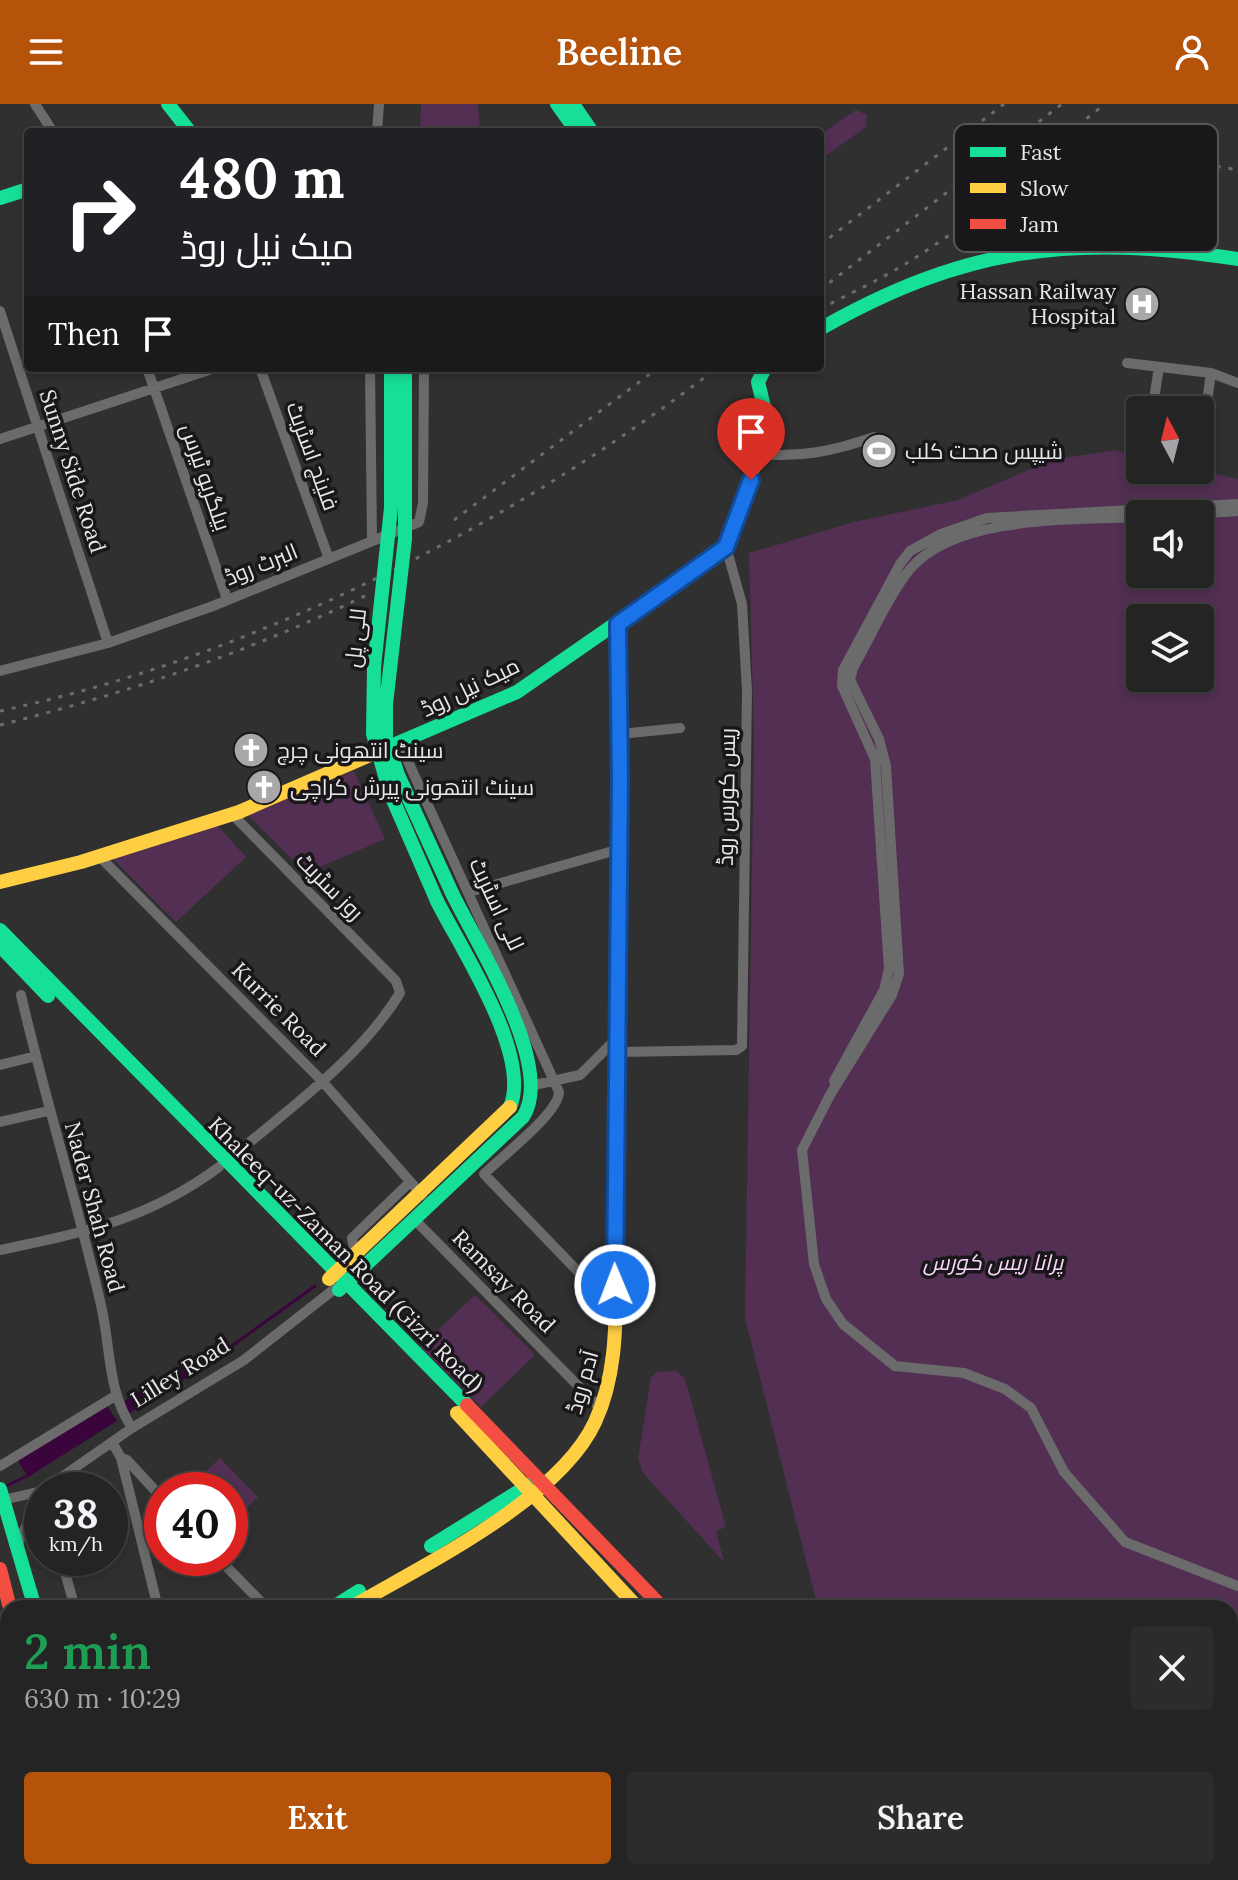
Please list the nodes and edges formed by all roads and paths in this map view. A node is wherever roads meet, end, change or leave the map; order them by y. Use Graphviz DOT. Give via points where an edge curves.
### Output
graph roads {
  1 [pos="35,104"];
  2 [pos="158,104"];
  3 [pos="168,104"];
  4 [pos="379,104"];
  5 [pos="557,104"];
  6 [pos="573,104"];
  7 [pos="50,128"];
  8 [pos="176,128"];
  9 [pos="187,128"];
  10 [pos="377,128"];
  11 [pos="574,128"];
  12 [pos="589,128"];
  13 [pos="24,190"];
  14 [pos="0,198"];
  15 [pos="1024,252"];
  16 [pos="1187,252"];
  17 [pos="1238,259"];
  18 [pos="0,311"];
  19 [pos="824,327"];
  20 [pos="1127,363"];
  21 [pos="1159,367"];
  22 [pos="149,372"];
  23 [pos="204,372"];
  24 [pos="261,372"];
  25 [pos="370,372"];
  26 [pos="391,372"];
  27 [pos="405,372"];
  28 [pos="424,372"];
  29 [pos="763,372"];
  30 [pos="1211,373"];
  31 [pos="1238,383"];
  32 [pos="155,389"];
  33 [pos="1154,396"];
  34 [pos="1208,396"];
  35 [pos="38,427"];
  36 [pos="874,437"];
  37 [pos="0,439"];
  38 [pos="758,454"];
  39 [pos="1238,504"];
  40 [pos="1238,511"];
  41 [pos="1214,513"];
  42 [pos="1126,518"];
  43 [pos="372,539"];
  44 [pos="726,547"];
  45 [pos="329,559"];
  46 [pos="227,599"];
  47 [pos="618,624"];
  48 [pos="108,643"];
  49 [pos="0,671"];
  50 [pos="680,728"];
  51 [pos="620,734"];
  52 [pos="400,744"];
  53 [pos="232,814"];
  54 [pos="620,849"];
  55 [pos="100,857"];
  56 [pos="0,882"];
  57 [pos="469,892"];
  58 [pos="0,930"];
  59 [pos="0,946"];
  60 [pos="21,995"];
  61 [pos="619,1036"];
  62 [pos="619,1052"];
  63 [pos="36,1056"];
  64 [pos="594,1064"];
  65 [pos="0,1065"];
  66 [pos="618,1072"];
  67 [pos="322,1081"];
  68 [pos="556,1082"];
  69 [pos="534,1085"];
  70 [pos="516,1088"];
  71 [pos="830,1095"];
  72 [pos="48,1111"];
  73 [pos="0,1122"];
  74 [pos="187,1130"];
  75 [pos="223,1164"];
  76 [pos="410,1182"];
  77 [pos="422,1195"];
  78 [pos="413,1218"];
  79 [pos="82,1233"];
  80 [pos="0,1250"];
  81 [pos="360,1259"];
  82 [pos="338,1282"];
  83 [pos="358,1296"];
  84 [pos="616,1311"];
  85 [pos="115,1396"];
  86 [pos="600,1408"];
  87 [pos="132,1428"];
  88 [pos="112,1442"];
  89 [pos="121,1458"];
  90 [pos="0,1466"];
  91 [pos="69,1472"];
  92 [pos="144,1480"];
  93 [pos="538,1486"];
  94 [pos="24,1492"];
  95 [pos="2,1494"];
  96 [pos="24,1530"];
  97 [pos="15,1549"];
  98 [pos="0,1569"];
  99 [pos="66,1576"];
  100 [pos="236,1576"];
  101 [pos="1238,1586"];
  102 [pos="8,1600"];
  103 [pos="32,1600"];
  104 [pos="73,1600"];
  105 [pos="156,1600"];
  106 [pos="259,1600"];
  107 [pos="345,1600"];
  108 [pos="362,1600"];
  109 [pos="631,1600"];
  110 [pos="655,1600"];
  1 -- 7 [label="street"];
  2 -- 8 [label="main road"];
  3 -- 9 [label="main road"];
  4 -- 10 [label="street"];
  5 -- 11 [label="main road"];
  6 -- 12 [label="main road"];
  13 -- 14 [label="main road"];
  15 -- 19 [label="main road" via="910,279"];
  16 -- 17 [label="main road"];
  18 -- 35 [label="street, Sunny Side Road"];
  20 -- 21 [label="street"];
  21 -- 30 [label="street"];
  21 -- 33 [label="street"];
  22 -- 32 [label="street, بیلگریو ٹیرس"];
  23 -- 32 [label="street"];
  24 -- 45 [label="street, فلینچ اسٹریٹ"];
  25 -- 43 [label="street"];
  26 -- 70 [label="main road, للی پل, bridge" via="391,508 374,667 373,734 390,793 505,1044"];
  27 -- 69 [label="main road, للی پل, bridge" via="405,539 386,738 398,775 524,1045"];
  28 -- 43 [label="street, البرٹ روڈ" via="421,517"];
  29 -- 38 [label="main road" via="758,382 764,407"];
  30 -- 31 [label="street"];
  30 -- 34 [label="street"];
  32 -- 35 [label="street"];
  32 -- 46 [label="street, بیلگریو ٹیرس"];
  35 -- 37 [label="street"];
  35 -- 48 [label="street, Sunny Side Road"];
  36 -- 38 [label="street" via="831,452"];
  38 -- 44 [label="main road"];
  39 -- 71 [label="street" via="987,518 941,534 910,551 900,564 843,670 842,686 875,759 889,969 884,990"];
  40 -- 41 [label="street"];
  42 -- 71 [label="street" via="1012,525 934,550 911,568 853,668 850,680 886,766 899,974 892,995"];
  43 -- 45 [label="street, البرٹ روڈ"];
  44 -- 47 [label="main road, میک نیل روڈ"];
  44 -- 62 [label="street, ریس کورس روڈ" via="742,604 747,691 740,1049"];
  45 -- 46 [label="street, البرٹ روڈ"];
  46 -- 48 [label="street, البرٹ روڈ"];
  47 -- 51 [label="main road, آدم روڈ"];
  47 -- 52 [label="main road, میک نیل روڈ" via="517,692"];
  48 -- 49 [label="street, البرٹ روڈ"];
  50 -- 51 [label="street"];
  51 -- 54 [label="main road, آدم روڈ"];
  52 -- 53 [label="main road, میک نیل روڈ"];
  52 -- 57 [label="street, للی اسٹریٹ"];
  53 -- 55 [label="main road, میک نیل روڈ"];
  53 -- 67 [label="street, روز سٹریٹ" via="399,986 388,1012"];
  54 -- 57 [label="street"];
  54 -- 61 [label="main road, آدم روڈ"];
  55 -- 56 [label="main road, میک نیل روڈ"];
  55 -- 67 [label="street, Kurrie Road"];
  57 -- 68 [label="street, للی اسٹریٹ"];
  58 -- 74 [label="main road, Khaleeq-uz-Zaman Road (Gizri Road)"];
  59 -- 74 [label="main road, Khaleeq-uz-Zaman Road (Gizri Road)"];
  60 -- 63 [label="street, Nader Shah Road"];
  61 -- 62 [label="main road, آدم روڈ"];
  61 -- 64 [label="street"];
  62 -- 66 [label="main road, آدم روڈ"];
  63 -- 65 [label="street"];
  63 -- 72 [label="street, Nader Shah Road"];
  64 -- 66 [label="street"];
  64 -- 68 [label="street"];
  66 -- 84 [label="main road, آدم روڈ"];
  67 -- 75 [label="street"];
  67 -- 76 [label="street, Kurrie Road"];
  68 -- 69 [label="street"];
  68 -- 84 [label="street" via="556,1105 484,1174"];
  69 -- 78 [label="main road" via="523,1117"];
  70 -- 77 [label="main road, Lilley Road" via="509,1110"];
  71 -- 101 [label="street" via="802,1150 814,1264 826,1299 843,1324 895,1366 964,1373 1005,1389 1031,1408 1064,1472 1125,1542"];
  72 -- 73 [label="street"];
  72 -- 79 [label="street, Nader Shah Road"];
  74 -- 75 [label="main road, Khaleeq-uz-Zaman Road (Gizri Road)"];
  75 -- 79 [label="street" via="140,1215"];
  75 -- 82 [label="main road, Khaleeq-uz-Zaman Road (Gizri Road)"];
  76 -- 77 [label="street, Kurrie Road"];
  76 -- 81 [label="street" via="352,1238"];
  77 -- 81 [label="main road, Lilley Road"];
  78 -- 81 [label="main road"];
  78 -- 86 [label="street, Ramsay Road"];
  79 -- 80 [label="street"];
  79 -- 85 [label="street, Nader Shah Road" via="102,1308"];
  81 -- 82 [label="main road, Lilley Road"];
  81 -- 83 [label="main road"];
  82 -- 83 [label="main road, Khaleeq-uz-Zaman Road (Gizri Road)"];
  82 -- 87 [label="street, Lilley Road" via="244,1360"];
  82 -- 93 [label="main road, Khaleeq-uz-Zaman Road (Gizri Road)"];
  83 -- 93 [label="main road, Khaleeq-uz-Zaman Road (Gizri Road)"];
  84 -- 86 [label="main road, آدم روڈ" via="614,1350"];
  85 -- 87 [label="street, Nader Shah Road"];
  85 -- 90 [label="street"];
  86 -- 93 [label="main road, آدم روڈ" via="588,1437"];
  87 -- 88 [label="street, Lilley Road"];
  88 -- 89 [label="street"];
  88 -- 91 [label="street, Lilley Road"];
  89 -- 92 [label="street"];
  89 -- 105 [label="street"];
  93 -- 107 [label="main road"];
  93 -- 108 [label="main road"];
  93 -- 109 [label="main road, Khaleeq-uz-Zaman Road (Gizri Road)"];
  93 -- 110 [label="main road, Khaleeq-uz-Zaman Road (Gizri Road)"];
  94 -- 95 [label="street, Lilley Road"];
  95 -- 97 [label="main road"];
  96 -- 97 [label="street"];
  97 -- 103 [label="main road"];
  98 -- 102 [label="main road"];
  99 -- 104 [label="street"];
  100 -- 106 [label="street"];
}
